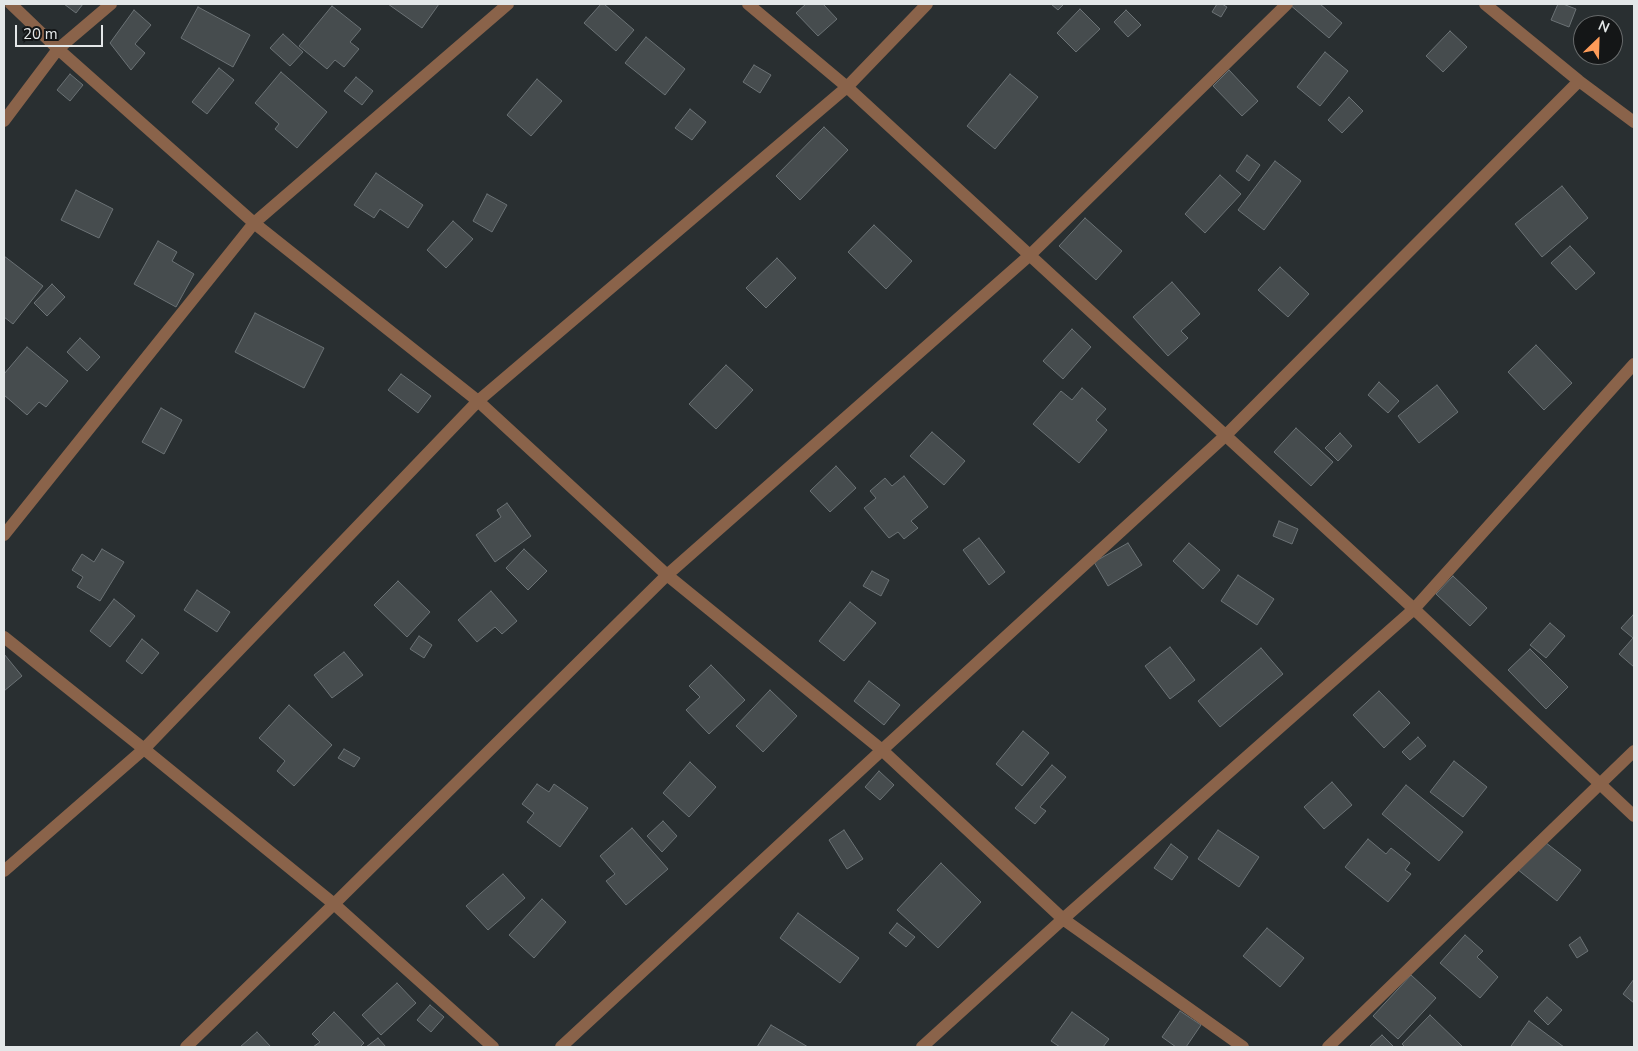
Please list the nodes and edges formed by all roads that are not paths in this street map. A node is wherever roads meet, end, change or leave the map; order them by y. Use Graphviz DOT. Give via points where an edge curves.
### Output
graph roads {
  1 [pos="11,4"];
  2 [pos="112,4"];
  3 [pos="508,4"];
  4 [pos="748,4"];
  5 [pos="927,4"];
  6 [pos="1287,4"];
  7 [pos="1485,4"];
  8 [pos="58,49"];
  9 [pos="1579,81"];
  10 [pos="847,87"];
  11 [pos="4,121"];
  12 [pos="1634,122"];
  13 [pos="254,223"];
  14 [pos="1030,255"];
  15 [pos="1634,364"];
  16 [pos="478,400"];
  17 [pos="1225,436"];
  18 [pos="4,535"];
  19 [pos="667,575"];
  20 [pos="1414,609"];
  21 [pos="4,637"];
  22 [pos="144,749"];
  23 [pos="882,750"];
  24 [pos="1634,750"];
  25 [pos="1600,785"];
  26 [pos="1634,816"];
  27 [pos="4,871"];
  28 [pos="334,904"];
  29 [pos="1063,919"];
  30 [pos="186,1047"];
  31 [pos="493,1047"];
  32 [pos="562,1047"];
  33 [pos="922,1047"];
  34 [pos="1243,1047"];
  35 [pos="1328,1047"];
  1 -- 8 [label="street"];
  2 -- 8 [label="street"];
  3 -- 13 [label="street"];
  4 -- 10 [label="street"];
  5 -- 10 [label="street"];
  6 -- 14 [label="street"];
  7 -- 9 [label="street"];
  8 -- 11 [label="street"];
  8 -- 13 [label="street"];
  9 -- 12 [label="street"];
  9 -- 17 [label="street"];
  10 -- 14 [label="street"];
  10 -- 16 [label="street"];
  13 -- 16 [label="street"];
  13 -- 18 [label="street"];
  14 -- 17 [label="street"];
  14 -- 19 [label="street"];
  15 -- 20 [label="street"];
  16 -- 19 [label="street"];
  16 -- 22 [label="street"];
  17 -- 20 [label="street"];
  17 -- 23 [label="street"];
  19 -- 23 [label="street"];
  19 -- 28 [label="street"];
  20 -- 25 [label="street"];
  20 -- 29 [label="street"];
  21 -- 22 [label="street"];
  22 -- 27 [label="street"];
  22 -- 28 [label="street"];
  23 -- 29 [label="street"];
  23 -- 32 [label="street"];
  24 -- 25 [label="street"];
  25 -- 26 [label="street"];
  25 -- 35 [label="street"];
  28 -- 30 [label="street"];
  28 -- 31 [label="street"];
  29 -- 33 [label="street"];
  29 -- 34 [label="street"];
}
